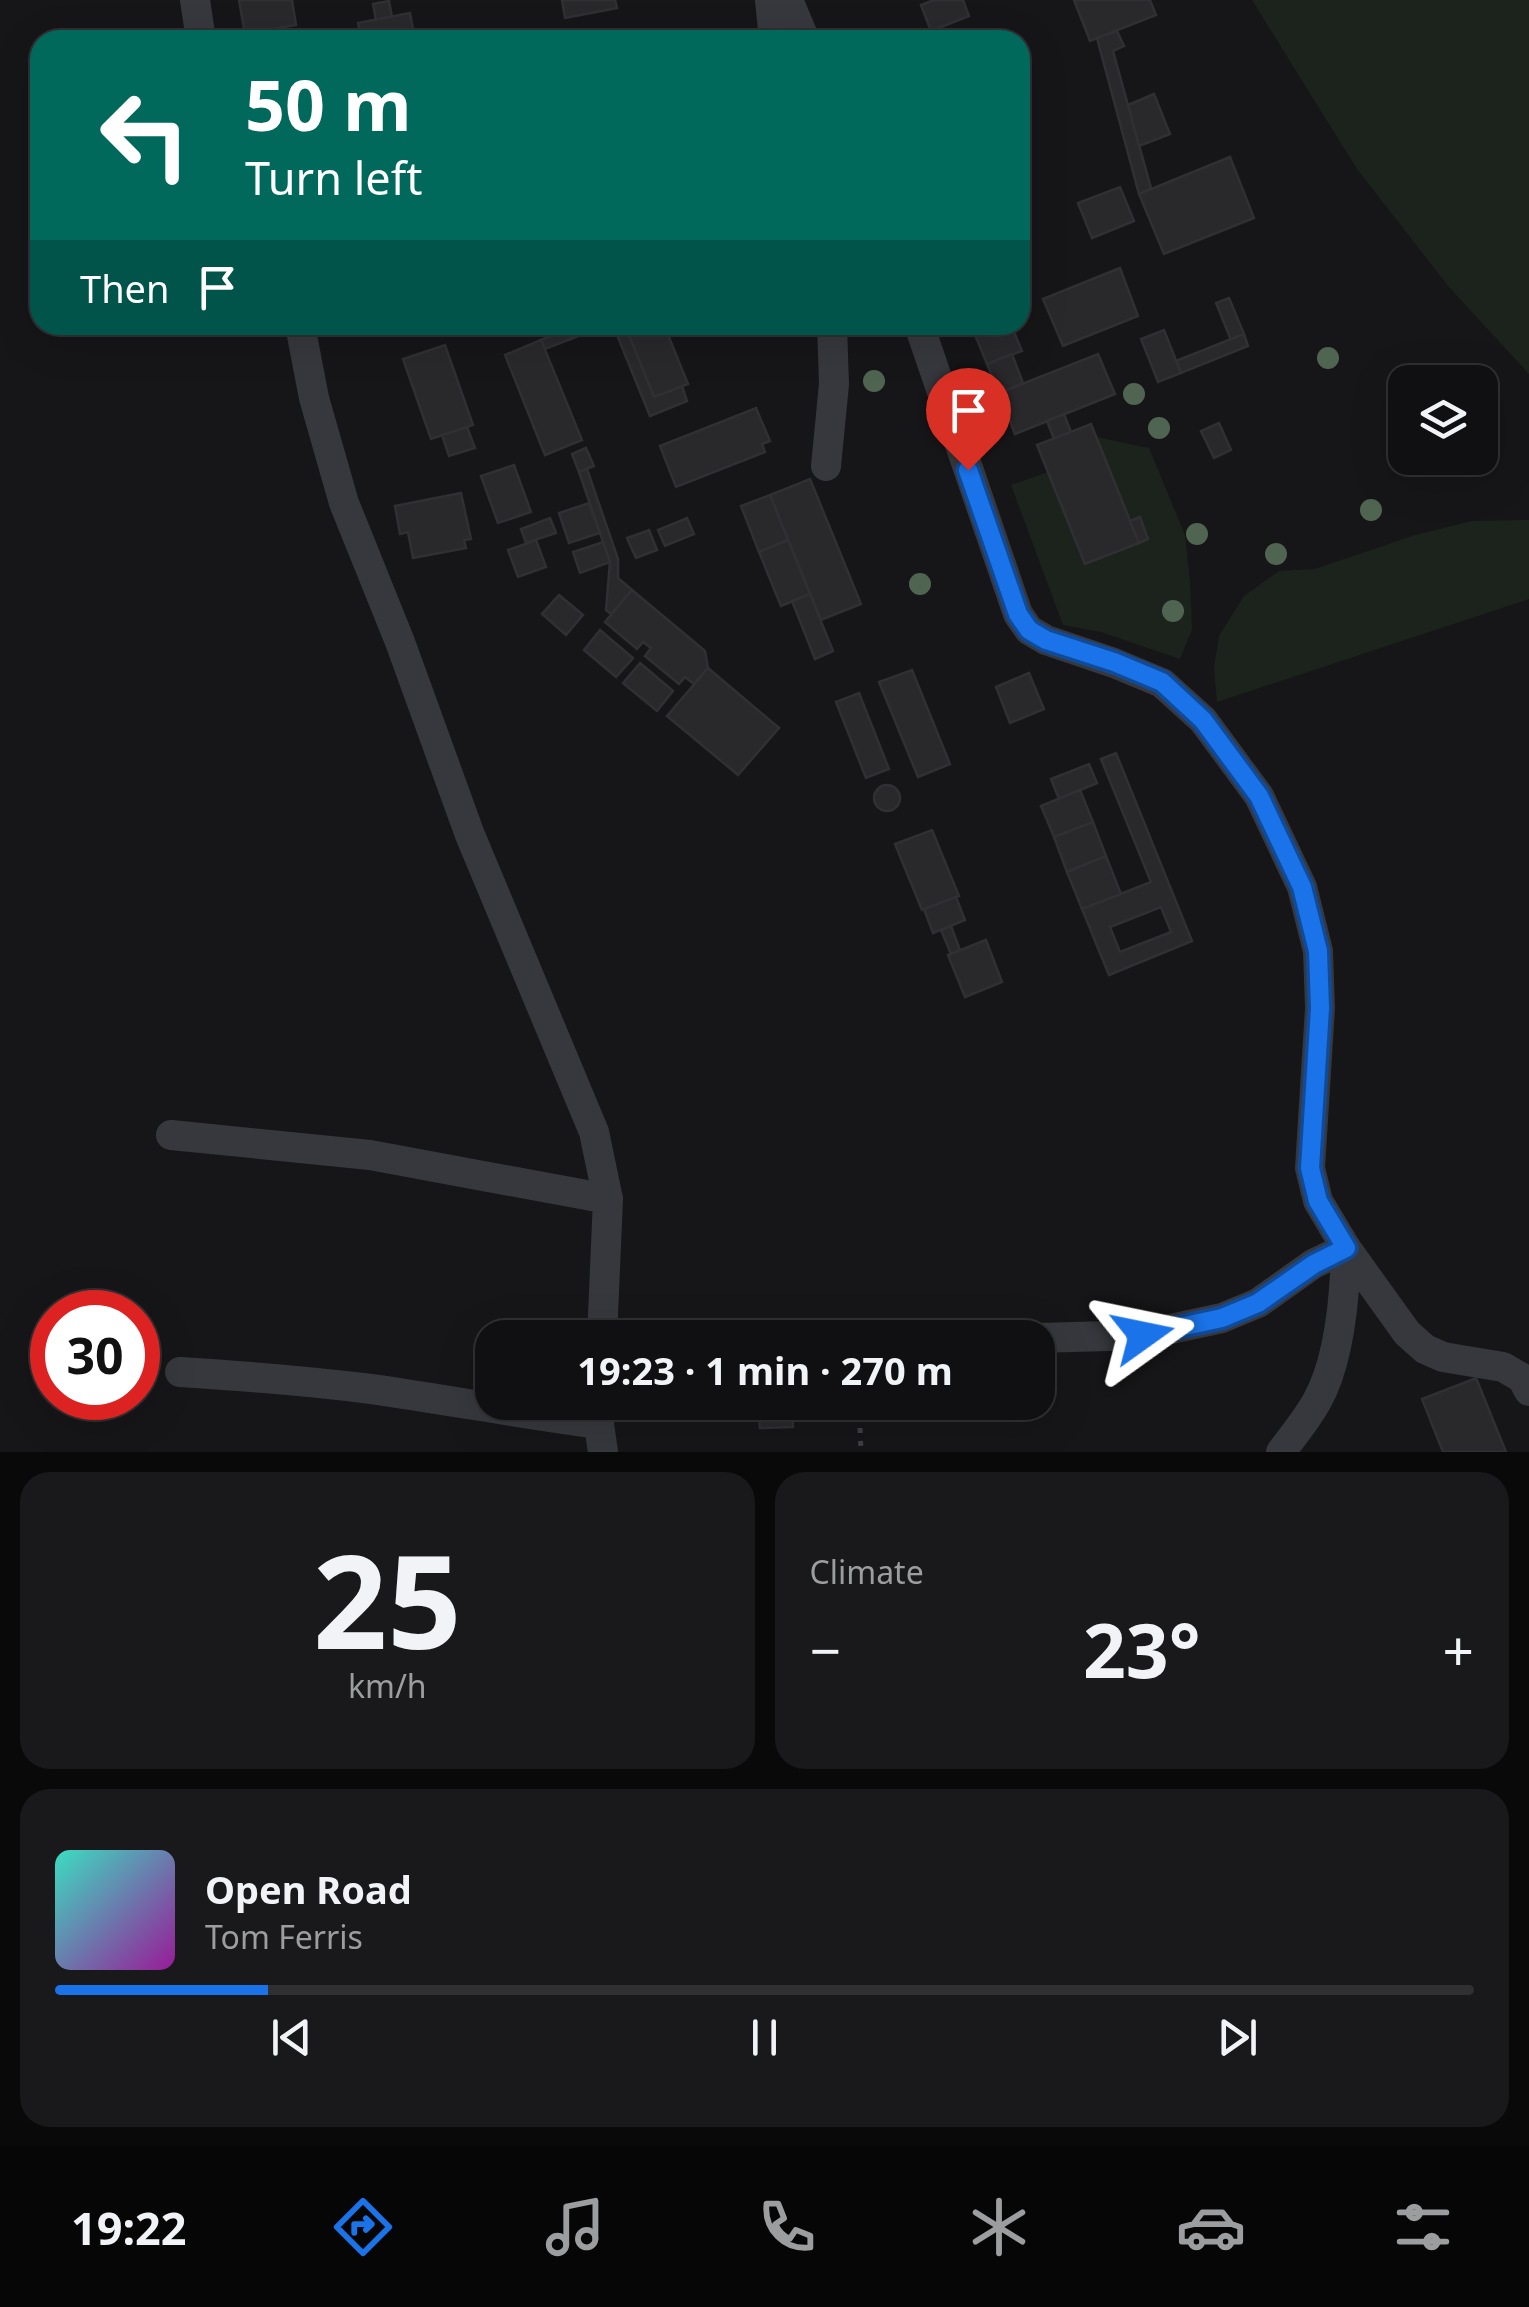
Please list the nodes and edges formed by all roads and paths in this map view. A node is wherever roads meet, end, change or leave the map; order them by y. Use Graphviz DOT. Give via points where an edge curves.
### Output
graph roads {
  1 [pos="194,0"];
  2 [pos="770,0"];
  3 [pos="788,0"];
  4 [pos="199,30"];
  5 [pos="773,30"];
  6 [pos="801,30"];
  7 [pos="302,335"];
  8 [pos="832,335"];
  9 [pos="922,335"];
  10 [pos="826,466"];
  11 [pos="170,1135"];
  12 [pos="608,1198"];
  13 [pos="1346,1248"];
  14 [pos="603,1320"];
  15 [pos="1055,1338"];
  16 [pos="180,1372"];
  17 [pos="1529,1390"];
  18 [pos="859,1420"];
  19 [pos="601,1426"];
  20 [pos="860,1452"];
  21 [pos="1280,1452"];
  1 -- 4 [label="street"];
  2 -- 5 [label="street"];
  3 -- 6 [label="street"];
  7 -- 12 [label="street" via="344,503 470,835 594,1132"];
  8 -- 10 [label="street"];
  9 -- 13 [label="street" via="1029,630 1162,682 1203,720 1259,796 1302,887 1318,951 1320,1008 1310,1168 1318,1201"];
  11 -- 12 [label="street" via="370,1155"];
  12 -- 14 [label="street"];
  13 -- 15 [label="street" via="1222,1318 1143,1335"];
  13 -- 17 [label="street" via="1425,1350 1502,1367"];
  13 -- 21 [label="street" via="1327,1377"];
  16 -- 19 [label="street" via="356,1387"];
  18 -- 20 [label="path"];
}
